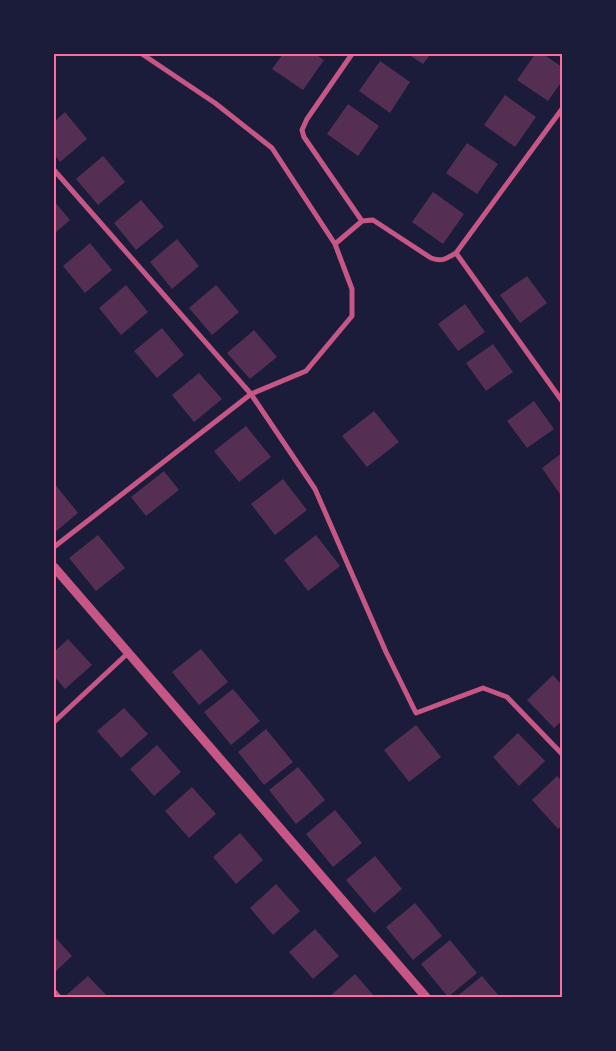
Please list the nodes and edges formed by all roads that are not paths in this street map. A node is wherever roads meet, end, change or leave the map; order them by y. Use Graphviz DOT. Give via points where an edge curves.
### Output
graph roads {
  1 [pos="142,54"];
  2 [pos="352,54"];
  3 [pos="562,109"];
  4 [pos="54,170"];
  5 [pos="362,221"];
  6 [pos="335,244"];
  7 [pos="456,254"];
  8 [pos="251,394"];
  9 [pos="562,401"];
  10 [pos="54,546"];
  11 [pos="54,567"];
  12 [pos="128,653"];
  13 [pos="54,722"];
  14 [pos="562,754"];
  15 [pos="54,991"];
  16 [pos="59,997"];
  17 [pos="426,997"];
  1 -- 6 [label="street" via="272,148"];
  2 -- 5 [label="street" via="302,130"];
  3 -- 7 [label="street"];
  4 -- 8 [label="street"];
  5 -- 6 [label="street"];
  5 -- 7 [label="street" via="374,220 430,258 439,261"];
  6 -- 8 [label="street" via="352,289 352,316 306,371"];
  7 -- 9 [label="street"];
  8 -- 10 [label="street"];
  8 -- 14 [label="street" via="315,489 416,713 483,688 507,697"];
  11 -- 12 [label="street"];
  12 -- 13 [label="street"];
  12 -- 17 [label="street"];
  15 -- 16 [label="street"];
}
